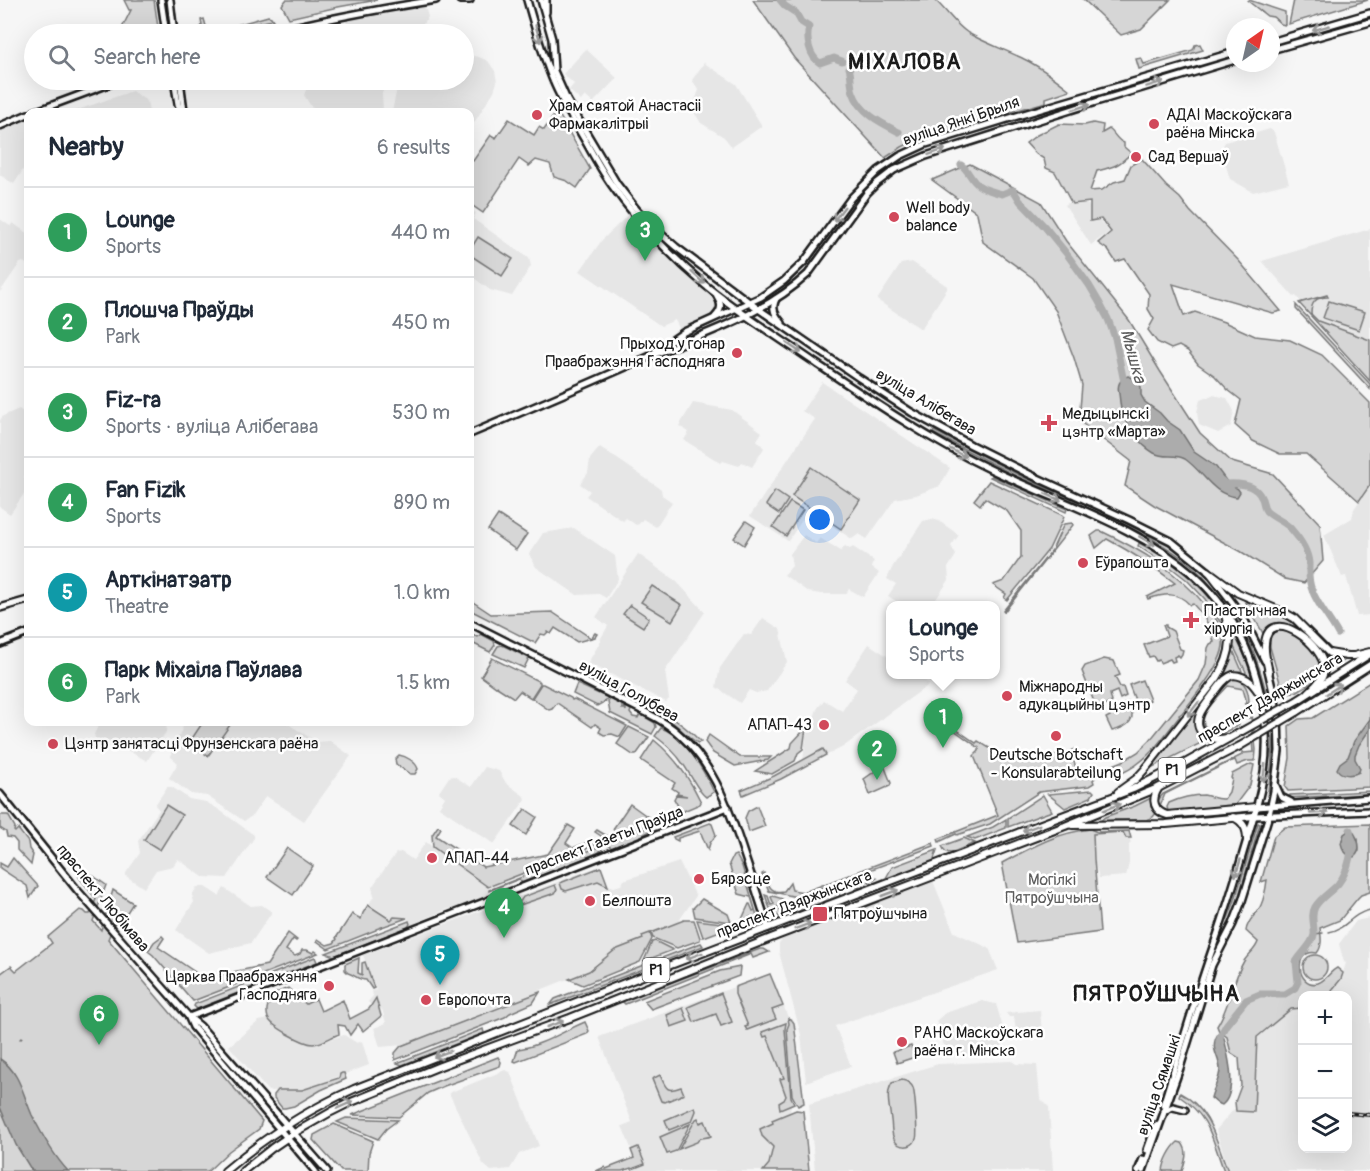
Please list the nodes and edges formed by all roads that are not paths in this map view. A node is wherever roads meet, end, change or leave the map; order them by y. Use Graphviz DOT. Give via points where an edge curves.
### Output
graph roads {
  1 [pos="161,0"];
  2 [pos="170,0"];
  3 [pos="436,0"];
  4 [pos="460,0"];
  5 [pos="470,0"];
  6 [pos="522,0"];
  7 [pos="527,0"];
  8 [pos="541,0"];
  9 [pos="546,0"];
  10 [pos="530,11"];
  11 [pos="1370,13"];
  12 [pos="545,17"];
  13 [pos="1370,22"];
  14 [pos="165,24"];
  15 [pos="173,24"];
  16 [pos="306,24"];
  17 [pos="1280,39"];
  18 [pos="1280,47"];
  19 [pos="1226,55"];
  20 [pos="1226,63"];
  21 [pos="93,90"];
  22 [pos="176,90"];
  23 [pos="181,90"];
  24 [pos="1093,94"];
  25 [pos="1099,101"];
  26 [pos="44,108"];
  27 [pos="180,108"];
  28 [pos="183,108"];
  29 [pos="24,116"];
  30 [pos="0,126"];
  31 [pos="713,291"];
  32 [pos="777,298"];
  33 [pos="750,303"];
  34 [pos="757,308"];
  35 [pos="737,309"];
  36 [pos="746,315"];
  37 [pos="712,320"];
  38 [pos="786,329"];
  39 [pos="646,358"];
  40 [pos="474,432"];
  41 [pos="1208,572"];
  42 [pos="24,601"];
  43 [pos="1221,605"];
  44 [pos="0,608"];
  45 [pos="474,625"];
  46 [pos="24,635"];
  47 [pos="0,644"];
  48 [pos="1370,653"];
  49 [pos="1370,665"];
  50 [pos="1269,672"];
  51 [pos="1308,693"];
  52 [pos="1263,699"];
  53 [pos="1236,735"];
  54 [pos="1275,785"];
  55 [pos="1158,788"];
  56 [pos="0,794"];
  57 [pos="1370,798"];
  58 [pos="1108,799"];
  59 [pos="1297,803"];
  60 [pos="1271,805"];
  61 [pos="728,807"];
  62 [pos="1257,807"];
  63 [pos="1370,811"];
  64 [pos="1269,815"];
  65 [pos="1254,816"];
  66 [pos="1233,817"];
  67 [pos="1065,826"];
  68 [pos="1247,840"];
  69 [pos="768,928"];
  70 [pos="771,939"];
  71 [pos="189,1017"];
  72 [pos="496,1033"];
  73 [pos="500,1044"];
  74 [pos="1174,1084"];
  75 [pos="1177,1098"];
  76 [pos="1185,1110"];
  77 [pos="1163,1113"];
  78 [pos="286,1124"];
  79 [pos="280,1129"];
  80 [pos="294,1133"];
  81 [pos="287,1137"];
  82 [pos="225,1171"];
  83 [pos="243,1171"];
  84 [pos="315,1171"];
  85 [pos="327,1171"];
  86 [pos="1140,1171"];
  1 -- 14 [label="main road"];
  2 -- 15 [label="main road"];
  3 -- 16 [label="main road"];
  4 -- 5 [label="main road"];
  6 -- 10 [label="main road"];
  7 -- 10 [label="main road, вуліца Алібегава"];
  8 -- 12 [label="main road, вуліца Алібегава"];
  9 -- 12 [label="main road"];
  10 -- 31 [label="main road, вуліца Алібегава, one-way" via="555,86 601,168 634,213"];
  11 -- 17 [label="main road, one-way"];
  12 -- 33 [label="main road, вуліца Алібегава" via="557,81 623,193 675,247"];
  13 -- 18 [label="main road"];
  19 -- 24 [label="main road, вуліца Янкі Брыля"];
  25 -- 20 [label="main road, вуліца Янкі Брыля, one-way"];
  21 -- 26 [label="main road"];
  22 -- 27 [label="main road"];
  23 -- 28 [label="main road"];
  24 -- 25 [label="main road"];
  24 -- 33 [label="main road, вуліца Янкі Брыля, one-way" via="926,144 889,163 851,198 794,273"];
  32 -- 25 [label="main road, вуліца Янкі Брыля, one-way" via="808,274 867,193 894,170 943,150"];
  29 -- 30 [label="main road"];
  31 -- 35 [label="main road, вуліца Алібегава"];
  31 -- 37 [label="main road" via="721,307"];
  32 -- 34 [label="main road, вуліца Янкі Брыля"];
  32 -- 38 [label="main road" via="774,310"];
  33 -- 34 [label="main road, вуліца Алібегава"];
  33 -- 35 [label="main road, вуліца Янкі Брыля"];
  34 -- 36 [label="main road, вуліца Янкі Брыля"];
  34 -- 38 [label="main road, вуліца Алібегава"];
  35 -- 36 [label="main road, вуліца Алібегава"];
  35 -- 37 [label="main road, вуліца Янкі Брыля"];
  36 -- 39 [label="main road, вуліца Янкі Брыля"];
  36 -- 43 [label="main road, вуліца Алібегава, one-way" via="929,436 993,471 1147,541 1197,578"];
  37 -- 39 [label="main road, вуліца Янкі Брыля" via="674,338"];
  38 -- 41 [label="main road, вуліца Алібегава" via="943,430 1155,532"];
  39 -- 40 [label="main road"];
  41 -- 48 [label="main road" via="1238,593 1294,618 1329,653"];
  41 -- 50 [label="main road, вуліца Алібегава" via="1243,617"];
  42 -- 44 [label="main road"];
  43 -- 52 [label="main road, вуліца Алібегава" via="1246,646"];
  43 -- 58 [label="main road, one-way" via="1230,641 1222,670 1141,773"];
  45 -- 61 [label="main road, вуліца Голубева" via="672,728 702,759"];
  46 -- 47 [label="main road"];
  48 -- 51 [label="main road, праспект Дзяржынскага"];
  55 -- 49 [label="main road, праспект Дзяржынскага, one-way, bridge" via="1240,746"];
  50 -- 51 [label="main road, Р1" via="1264,647 1267,635 1277,627 1294,630 1324,663 1323,676"];
  50 -- 54 [label="main road, вуліца Алібегава / Р1" via="1279,730"];
  51 -- 53 [label="main road, праспект Дзяржынскага / Р1, bridge"];
  52 -- 53 [label="main road" via="1245,677 1233,675 1223,681 1201,712 1198,724 1211,739"];
  52 -- 62 [label="main road, вуліца Алібегава, one-way" via="1266,754"];
  53 -- 58 [label="main road, праспект Дзяржынскага / Р1"];
  54 -- 59 [label="main road" via="1281,797"];
  54 -- 60 [label="main road, вуліца Алібегава"];
  55 -- 62 [label="main road" via="1154,805 1167,815"];
  67 -- 55 [label="main road, праспект Дзяржынскага, one-way"];
  56 -- 71 [label="main road, праспект Любімава" via="73,886"];
  57 -- 59 [label="main road"];
  58 -- 69 [label="main road, праспект Дзяржынскага / Р1, one-way"];
  59 -- 60 [label="main road"];
  60 -- 62 [label="main road"];
  60 -- 64 [label="main road, вуліца Сямашкі"];
  61 -- 69 [label="main road, вуліца Голубева"];
  61 -- 71 [label="main road, праспект Газеты Праўда"];
  62 -- 65 [label="main road, вуліца Сямашкі"];
  64 -- 63 [label="main road, Р1, one-way"];
  64 -- 65 [label="main road, Р1"];
  64 -- 74 [label="main road, вуліца Сямашкі" via="1239,911 1210,970"];
  65 -- 66 [label="main road, Р1"];
  65 -- 68 [label="main road, вуліца Сямашкі"];
  66 -- 67 [label="main road, Р1" via="1166,824"];
  66 -- 68 [label="main road" via="1244,825"];
  70 -- 67 [label="main road, праспект Дзяржынскага / Р1, one-way"];
  68 -- 86 [label="main road, вуліца Сямашкі, one-way"];
  69 -- 70 [label="main road"];
  69 -- 72 [label="main road, праспект Дзяржынскага / Р1, one-way"];
  73 -- 70 [label="main road, праспект Дзяржынскага / Р1, one-way"];
  71 -- 78 [label="main road, праспект Любімава"];
  71 -- 79 [label="main road, праспект Любімава" via="193,1027"];
  72 -- 73 [label="main road"];
  72 -- 78 [label="main road, праспект Дзяржынскага / Р1, one-way" via="332,1098"];
  80 -- 73 [label="main road, праспект Дзяржынскага / Р1, one-way" via="349,1103"];
  74 -- 75 [label="main road"];
  74 -- 77 [label="main road, вуліца Сямашкі"];
  76 -- 77 [label="main road" via="1174,1107"];
  77 -- 86 [label="main road, вуліца Сямашкі"];
  78 -- 79 [label="main road, праспект Дзяржынскага / Р1"];
  78 -- 80 [label="main road, праспект Любімава"];
  79 -- 81 [label="main road, праспект Любімава"];
  79 -- 82 [label="main road, праспект Дзяржынскага / Р1"];
  80 -- 81 [label="main road, праспект Дзяржынскага / Р1"];
  80 -- 85 [label="main road, праспект Любімава"];
  81 -- 83 [label="main road, праспект Дзяржынскага / Р1"];
  81 -- 84 [label="main road, праспект Любімава"];
}
